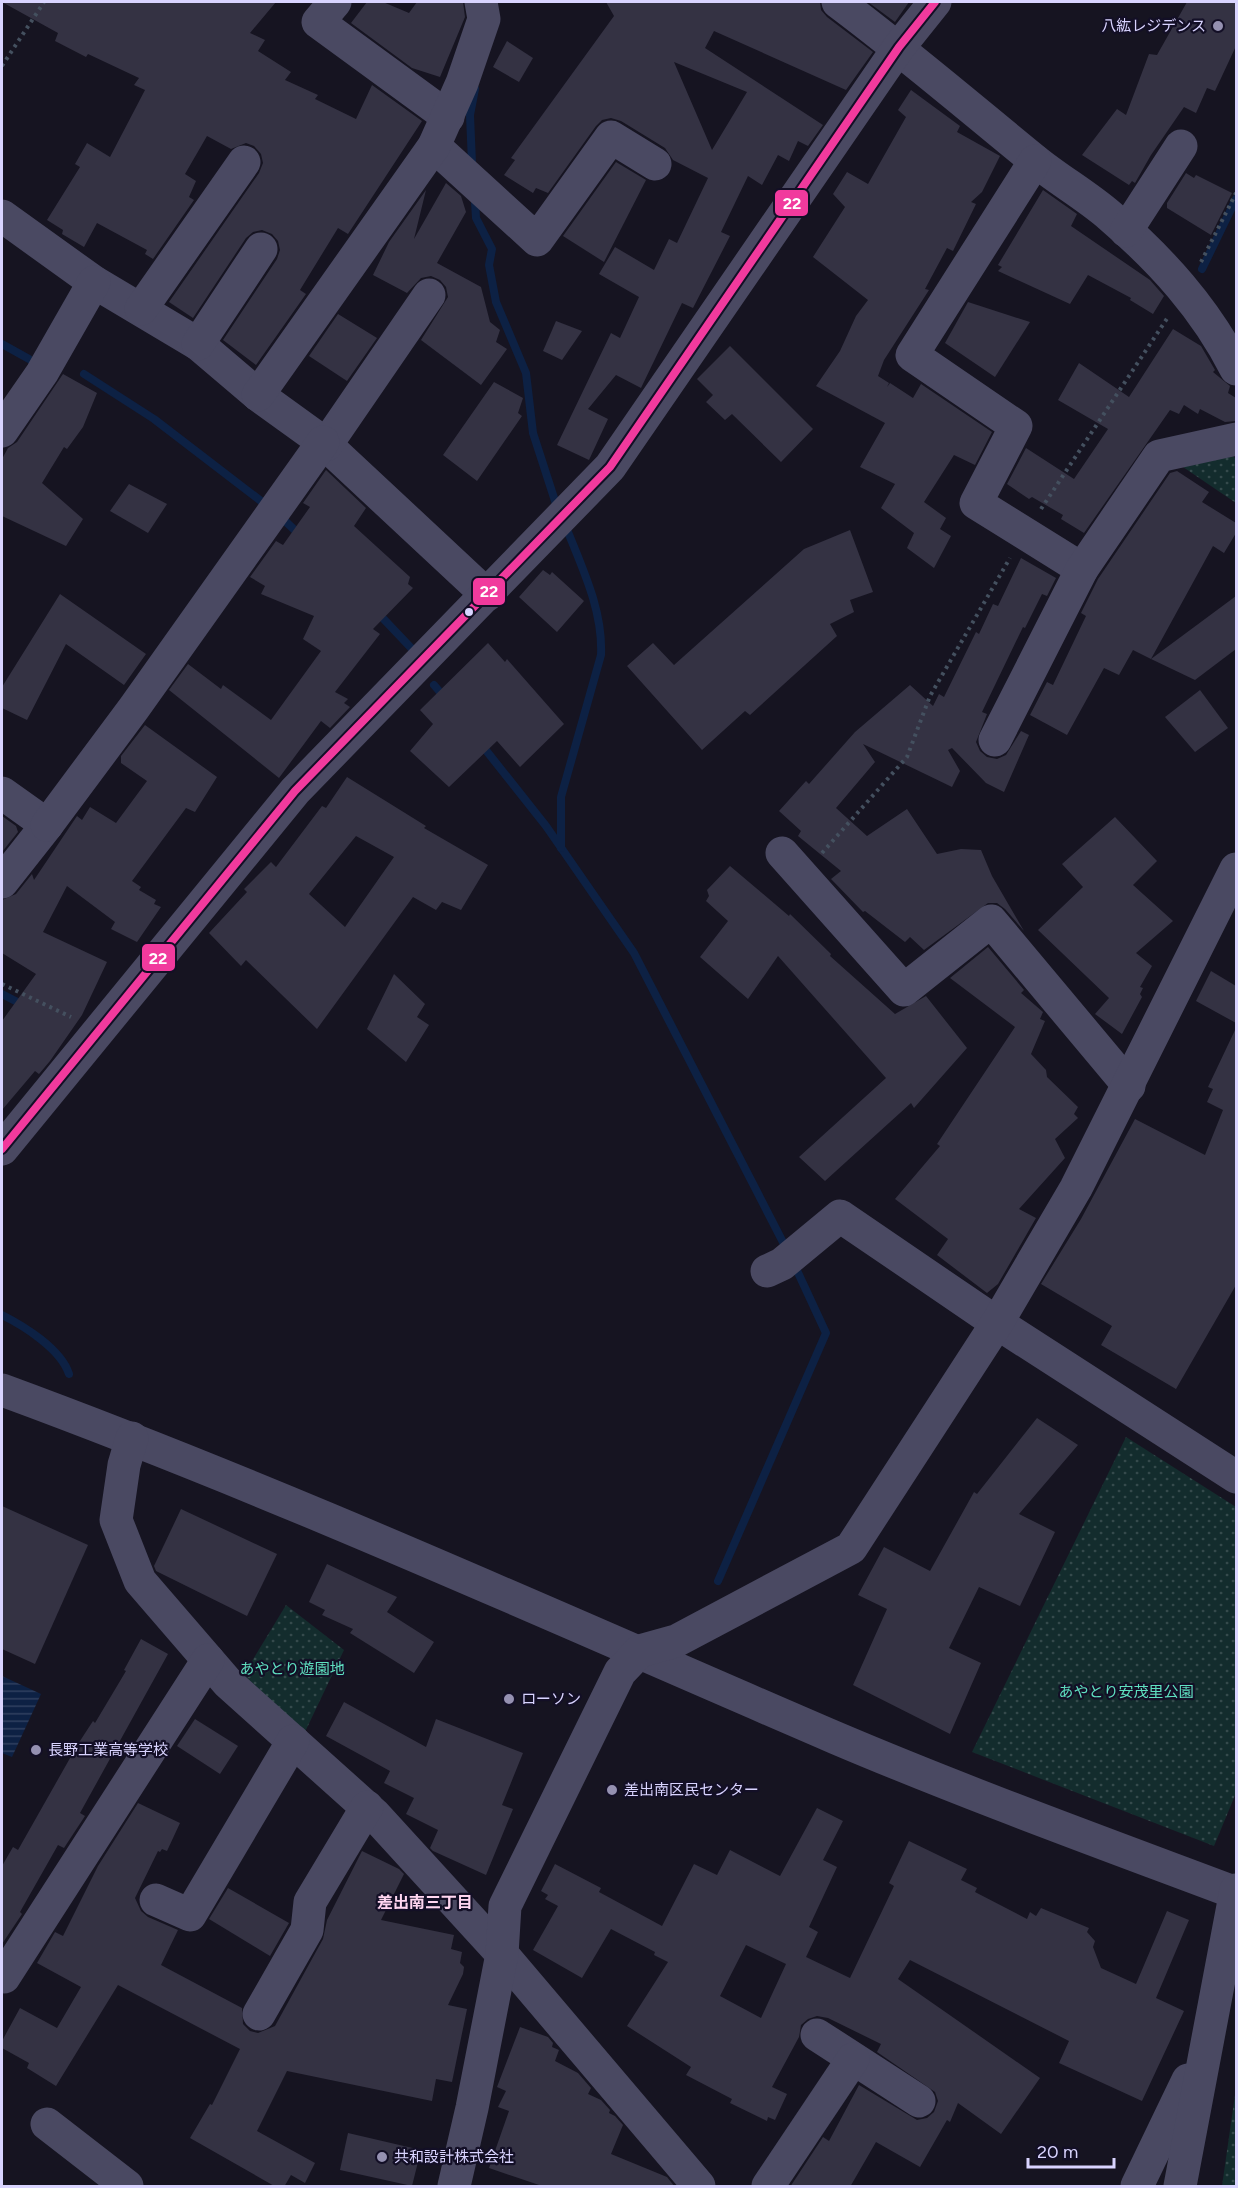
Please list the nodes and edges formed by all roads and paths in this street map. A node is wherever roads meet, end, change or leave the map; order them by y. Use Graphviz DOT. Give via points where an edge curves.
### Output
graph roads {
  1 [pos="44,2"];
  2 [pos="335,2"];
  3 [pos="481,2"];
  4 [pos="838,2"];
  5 [pos="935,2"];
  6 [pos="899,47"];
  7 [pos="2,66"];
  8 [pos="448,117"];
  9 [pos="434,146"];
  10 [pos="1181,146"];
  11 [pos="1035,161"];
  12 [pos="244,162"];
  13 [pos="655,164"];
  14 [pos="1236,193"];
  15 [pos="2,216"];
  16 [pos="1126,231"];
  17 [pos="261,249"];
  18 [pos="94,282"];
  19 [pos="1186,289"];
  20 [pos="429,295"];
  21 [pos="141,309"];
  22 [pos="1227,325"];
  23 [pos="198,344"];
  24 [pos="1236,369"];
  25 [pos="258,395"];
  26 [pos="2,431"];
  27 [pos="1236,439"];
  28 [pos="325,444"];
  29 [pos="1025,534"];
  30 [pos="1082,569"];
  31 [pos="487,595"];
  32 [pos="994,740"];
  33 [pos="2,793"];
  34 [pos="47,825"];
  35 [pos="792,863"];
  36 [pos="1236,869"];
  37 [pos="2,882"];
  38 [pos="2,984"];
  39 [pos="99,1030"];
  40 [pos="1130,1086"];
  41 [pos="2,1149"];
  42 [pos="782,1262"];
  43 [pos="997,1323"];
  44 [pos="2,1390"];
  45 [pos="132,1438"];
  46 [pos="1236,1477"];
  47 [pos="640,1651"];
  48 [pos="208,1660"];
  49 [pos="293,1741"];
  50 [pos="367,1807"];
  51 [pos="1236,1892"];
  52 [pos="156,1900"];
  53 [pos="502,1954"];
  54 [pos="10,1981"];
  55 [pos="259,2014"];
  56 [pos="817,2035"];
  57 [pos="853,2059"];
  58 [pos="1202,2069"];
  59 [pos="919,2101"];
  60 [pos="47,2124"];
  61 [pos="127,2187"];
  62 [pos="453,2187"];
  63 [pos="699,2187"];
  64 [pos="768,2187"];
  65 [pos="1137,2187"];
  66 [pos="1180,2187"];
  1 -- 7 [label="path"];
  2 -- 8 [label="street" via="318,22"];
  3 -- 8 [label="street" via="484,18"];
  4 -- 6 [label="street"];
  5 -- 6 [label="street"];
  6 -- 11 [label="street"];
  6 -- 31 [label="street" via="610,467"];
  8 -- 9 [label="street"];
  9 -- 13 [label="street" via="537,240 611,137"];
  9 -- 25 [label="street"];
  10 -- 16 [label="street"];
  11 -- 16 [label="street"];
  11 -- 29 [label="street" via="912,355 1016,426 976,503"];
  12 -- 21 [label="street"];
  14 -- 19 [label="path"];
  15 -- 18 [label="street"];
  16 -- 19 [label="street"];
  17 -- 23 [label="street"];
  18 -- 21 [label="street"];
  18 -- 26 [label="street" via="42,373"];
  19 -- 22 [label="street"];
  19 -- 29 [label="path"];
  20 -- 28 [label="street"];
  21 -- 23 [label="street"];
  22 -- 24 [label="street"];
  23 -- 25 [label="street"];
  25 -- 28 [label="street"];
  27 -- 30 [label="street" via="1159,456"];
  28 -- 31 [label="street"];
  28 -- 34 [label="street"];
  29 -- 30 [label="street"];
  29 -- 35 [label="path" via="930,696 907,757"];
  30 -- 32 [label="street"];
  31 -- 39 [label="street" via="294,791"];
  33 -- 34 [label="street"];
  34 -- 37 [label="street"];
  35 -- 40 [label="street" via="904,990 992,921"];
  36 -- 40 [label="street"];
  38 -- 39 [label="path"];
  39 -- 41 [label="street"];
  40 -- 43 [label="street"];
  42 -- 43 [label="street" via="840,1216"];
  43 -- 46 [label="street"];
  43 -- 47 [label="street" via="851,1548 676,1641"];
  44 -- 45 [label="street"];
  45 -- 47 [label="street"];
  45 -- 48 [label="street" via="116,1520 140,1581"];
  47 -- 51 [label="street" via="839,1739"];
  47 -- 53 [label="street" via="620,1672 505,1906"];
  48 -- 49 [label="street"];
  48 -- 54 [label="street"];
  49 -- 50 [label="street"];
  49 -- 52 [label="street" via="190,1915"];
  50 -- 53 [label="street"];
  50 -- 55 [label="street" via="310,1902 307,1930"];
  51 -- 58 [label="street"];
  53 -- 62 [label="street"];
  53 -- 63 [label="street"];
  56 -- 57 [label="street"];
  57 -- 59 [label="street"];
  57 -- 64 [label="street"];
  58 -- 65 [label="street" via="1189,2080"];
  58 -- 66 [label="street"];
  60 -- 61 [label="street"];
}
